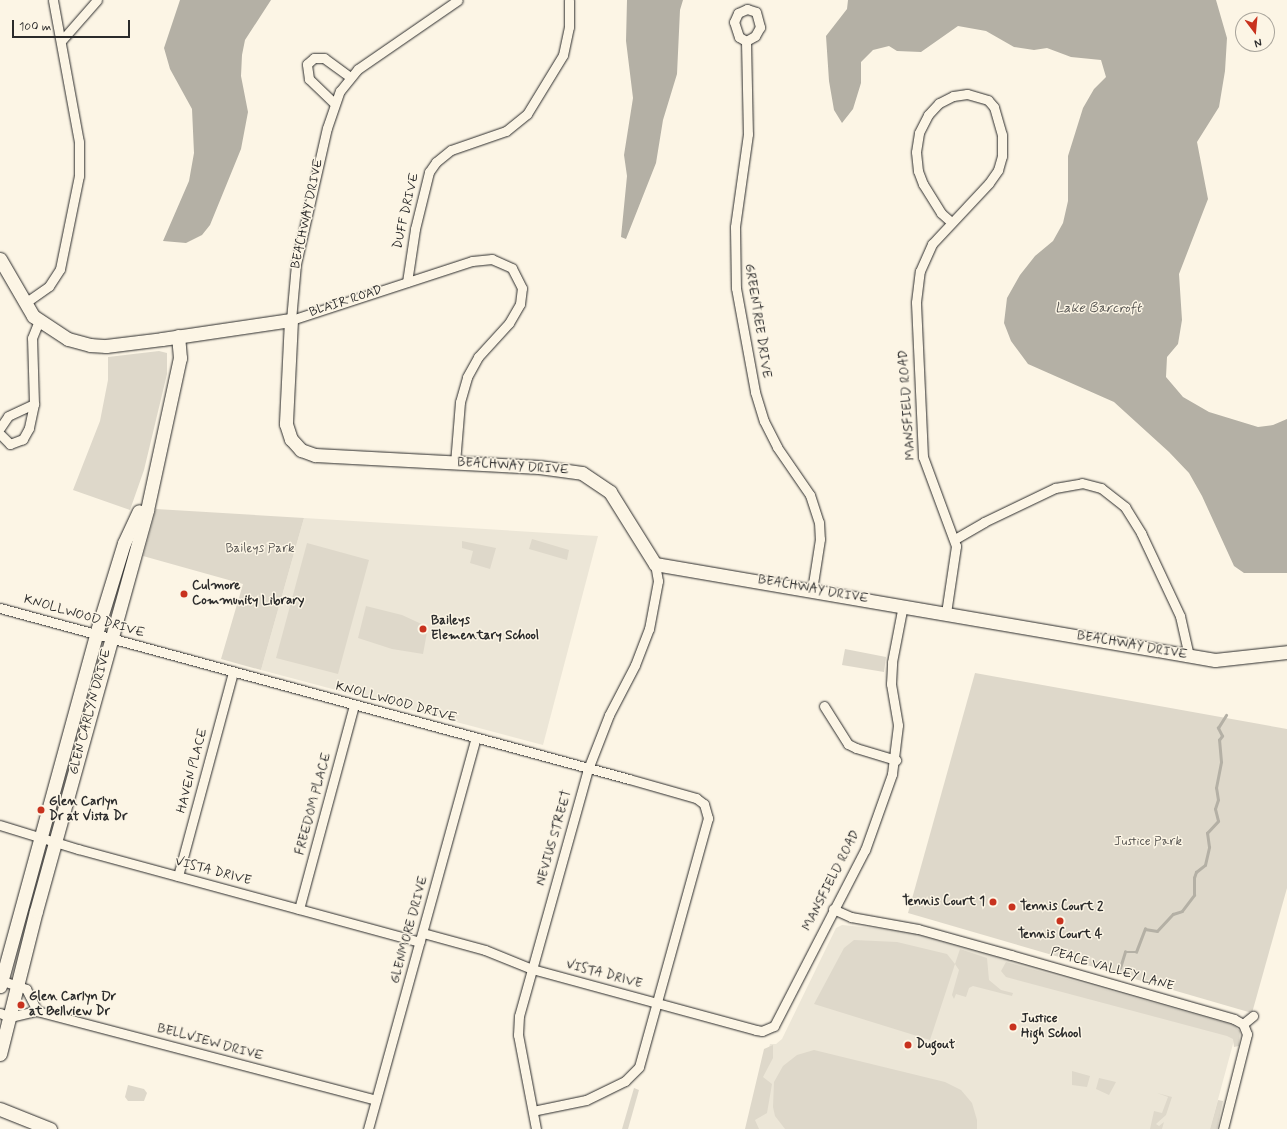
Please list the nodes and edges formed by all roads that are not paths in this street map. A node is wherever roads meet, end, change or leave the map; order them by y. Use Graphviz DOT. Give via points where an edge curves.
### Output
graph roads {
  1 [pos="53,0"];
  2 [pos="97,0"];
  3 [pos="458,0"];
  4 [pos="569,0"];
  5 [pos="62,40"];
  6 [pos="746,41"];
  7 [pos="350,77"];
  8 [pos="334,103"];
  9 [pos="951,222"];
  10 [pos="0,259"];
  11 [pos="407,282"];
  12 [pos="25,302"];
  13 [pos="290,320"];
  14 [pos="39,321"];
  15 [pos="178,336"];
  16 [pos="34,404"];
  17 [pos="0,428"];
  18 [pos="0,434"];
  19 [pos="455,463"];
  20 [pos="151,486"];
  21 [pos="955,540"];
  22 [pos="655,564"];
  23 [pos="812,590"];
  24 [pos="903,606"];
  25 [pos="0,608"];
  26 [pos="946,613"];
  27 [pos="96,634"];
  28 [pos="111,639"];
  29 [pos="1287,652"];
  30 [pos="1188,656"];
  31 [pos="233,672"];
  32 [pos="354,705"];
  33 [pos="824,706"];
  34 [pos="476,738"];
  35 [pos="896,760"];
  36 [pos="588,769"];
  37 [pos="0,825"];
  38 [pos="42,837"];
  39 [pos="56,842"];
  40 [pos="178,876"];
  41 [pos="299,909"];
  42 [pos="833,909"];
  43 [pos="422,938"];
  44 [pos="532,969"];
  45 [pos="1,982"];
  46 [pos="17,985"];
  47 [pos="658,1003"];
  48 [pos="37,1011"];
  49 [pos="5,1015"];
  50 [pos="1253,1016"];
  51 [pos="777,1022"];
  52 [pos="1243,1024"];
  53 [pos="0,1054"];
  54 [pos="376,1100"];
  55 [pos="0,1109"];
  56 [pos="533,1111"];
  57 [pos="50,1129"];
  58 [pos="368,1129"];
  59 [pos="536,1129"];
  60 [pos="1223,1129"];
  1 -- 5 [label="street"];
  2 -- 5 [label="street"];
  3 -- 7 [label="street, BEACHWAY DRIVE"];
  4 -- 11 [label="street, DUFF DRIVE" via="570,27 563,55 527,114 506,131 451,150 436,162 429,172 415,229"];
  5 -- 12 [label="street" via="79,142 77,187 60,269 49,286"];
  6 -- 23 [label="street, GREENTREE DRIVE" via="748,134 735,228 736,288 755,392 764,421 777,447 810,495 819,522 820,539"];
  7 -- 8 [label="street, BEACHWAY DRIVE"];
  7 -- 8 [label="street" via="324,58 314,58 307,64 309,79"];
  8 -- 13 [label="street, BEACHWAY DRIVE" via="296,264"];
  9 -- 9 [label="street, MANSFIELD ROAD" via="989,183 1002,156 1002,135 994,107 988,100 966,94 953,96 939,103 928,115 919,133 916,152 918,171 923,184 941,213"];
  9 -- 21 [label="street, MANSFIELD ROAD" via="938,236 920,271 916,302 923,457"];
  10 -- 12 [label="street, BLAIR ROAD"];
  11 -- 13 [label="street, BLAIR ROAD"];
  11 -- 19 [label="street, BLAIR ROAD" via="483,259 500,261 508,265 520,279 522,296 516,314 478,357 467,377 460,402"];
  12 -- 14 [label="street, BLAIR ROAD"];
  13 -- 15 [label="street, BLAIR ROAD"];
  13 -- 19 [label="street, BEACHWAY DRIVE" via="286,424 295,445 315,455"];
  14 -- 15 [label="street, BLAIR ROAD" via="68,339 90,345 106,346"];
  14 -- 16 [label="street" via="32,338"];
  15 -- 20 [label="street, GLEN CARLYN DRIVE" via="180,358"];
  16 -- 17 [label="street" via="8,416"];
  16 -- 18 [label="street" via="29,428 23,439 10,444"];
  19 -- 22 [label="street, BEACHWAY DRIVE" via="568,470 591,477 618,503"];
  20 -- 27 [label="street, GLEN CARLYN DRIVE" via="124,543"];
  20 -- 28 [label="street, GLEN CARLYN DRIVE"];
  21 -- 26 [label="street, MANSFIELD ROAD" via="956,556"];
  21 -- 30 [label="street" via="991,518 1055,488 1082,483 1101,488 1126,507 1141,533 1180,616"];
  22 -- 23 [label="street, BEACHWAY DRIVE"];
  22 -- 36 [label="street, NEVIUS STREET" via="658,581 647,635 609,716"];
  23 -- 24 [label="street, BEACHWAY DRIVE"];
  24 -- 26 [label="street, BEACHWAY DRIVE"];
  24 -- 35 [label="street, MANSFIELD ROAD" via="891,676 898,725"];
  25 -- 27 [label="street, KNOLLWOOD DRIVE"];
  26 -- 30 [label="street, BEACHWAY DRIVE"];
  27 -- 28 [label="street, KNOLLWOOD DRIVE"];
  27 -- 38 [label="street, GLEN CARLYN DRIVE"];
  28 -- 31 [label="street, KNOLLWOOD DRIVE"];
  28 -- 39 [label="street, GLEN CARLYN DRIVE"];
  29 -- 30 [label="street, BEACHWAY DRIVE" via="1226,660"];
  31 -- 32 [label="street, KNOLLWOOD DRIVE"];
  31 -- 40 [label="street, HAVEN PLACE"];
  32 -- 34 [label="street, KNOLLWOOD DRIVE"];
  32 -- 41 [label="street, FREEDOM PLACE"];
  33 -- 35 [label="street" via="848,744"];
  34 -- 36 [label="street, KNOLLWOOD DRIVE"];
  34 -- 43 [label="street, GLENMORE DRIVE"];
  35 -- 42 [label="street, MANSFIELD ROAD" via="865,850"];
  36 -- 44 [label="street, NEVIUS STREET"];
  36 -- 47 [label="street, KNOLLWOOD DRIVE" via="696,798 704,804 708,818"];
  37 -- 38 [label="street, VISTA DRIVE"];
  38 -- 39 [label="street, VISTA DRIVE"];
  38 -- 45 [label="street, GLEN CARLYN DRIVE"];
  39 -- 40 [label="street, VISTA DRIVE"];
  39 -- 46 [label="street, GLEN CARLYN DRIVE"];
  40 -- 41 [label="street, VISTA DRIVE"];
  41 -- 43 [label="street, VISTA DRIVE"];
  42 -- 51 [label="street, MANSFIELD ROAD"];
  42 -- 52 [label="street, PEACE VALLEY LANE" via="851,916 918,929 1005,953 1234,1019"];
  43 -- 44 [label="street, VISTA DRIVE" via="479,948"];
  43 -- 54 [label="street, GLENMORE DRIVE"];
  44 -- 47 [label="street, VISTA DRIVE"];
  44 -- 56 [label="street, NEVIUS STREET" via="519,1016 518,1035"];
  45 -- 46 [label="street"];
  46 -- 48 [label="street" via="26,989"];
  46 -- 49 [label="street, GLEN CARLYN DRIVE"];
  47 -- 51 [label="street, VISTA DRIVE" via="756,1030 769,1029"];
  47 -- 56 [label="street, KNOLLWOOD DRIVE" via="642,1061 631,1076 586,1100"];
  48 -- 49 [label="street, BELLVIEW DRIVE"];
  48 -- 54 [label="street, BELLVIEW DRIVE"];
  49 -- 53 [label="street, GLEN CARLYN DRIVE"];
  50 -- 52 [label="street"];
  52 -- 60 [label="street" via="1247,1034"];
  54 -- 58 [label="street, GLENMORE DRIVE"];
  55 -- 57 [label="street"];
  56 -- 59 [label="street, NEVIUS STREET"];
}
